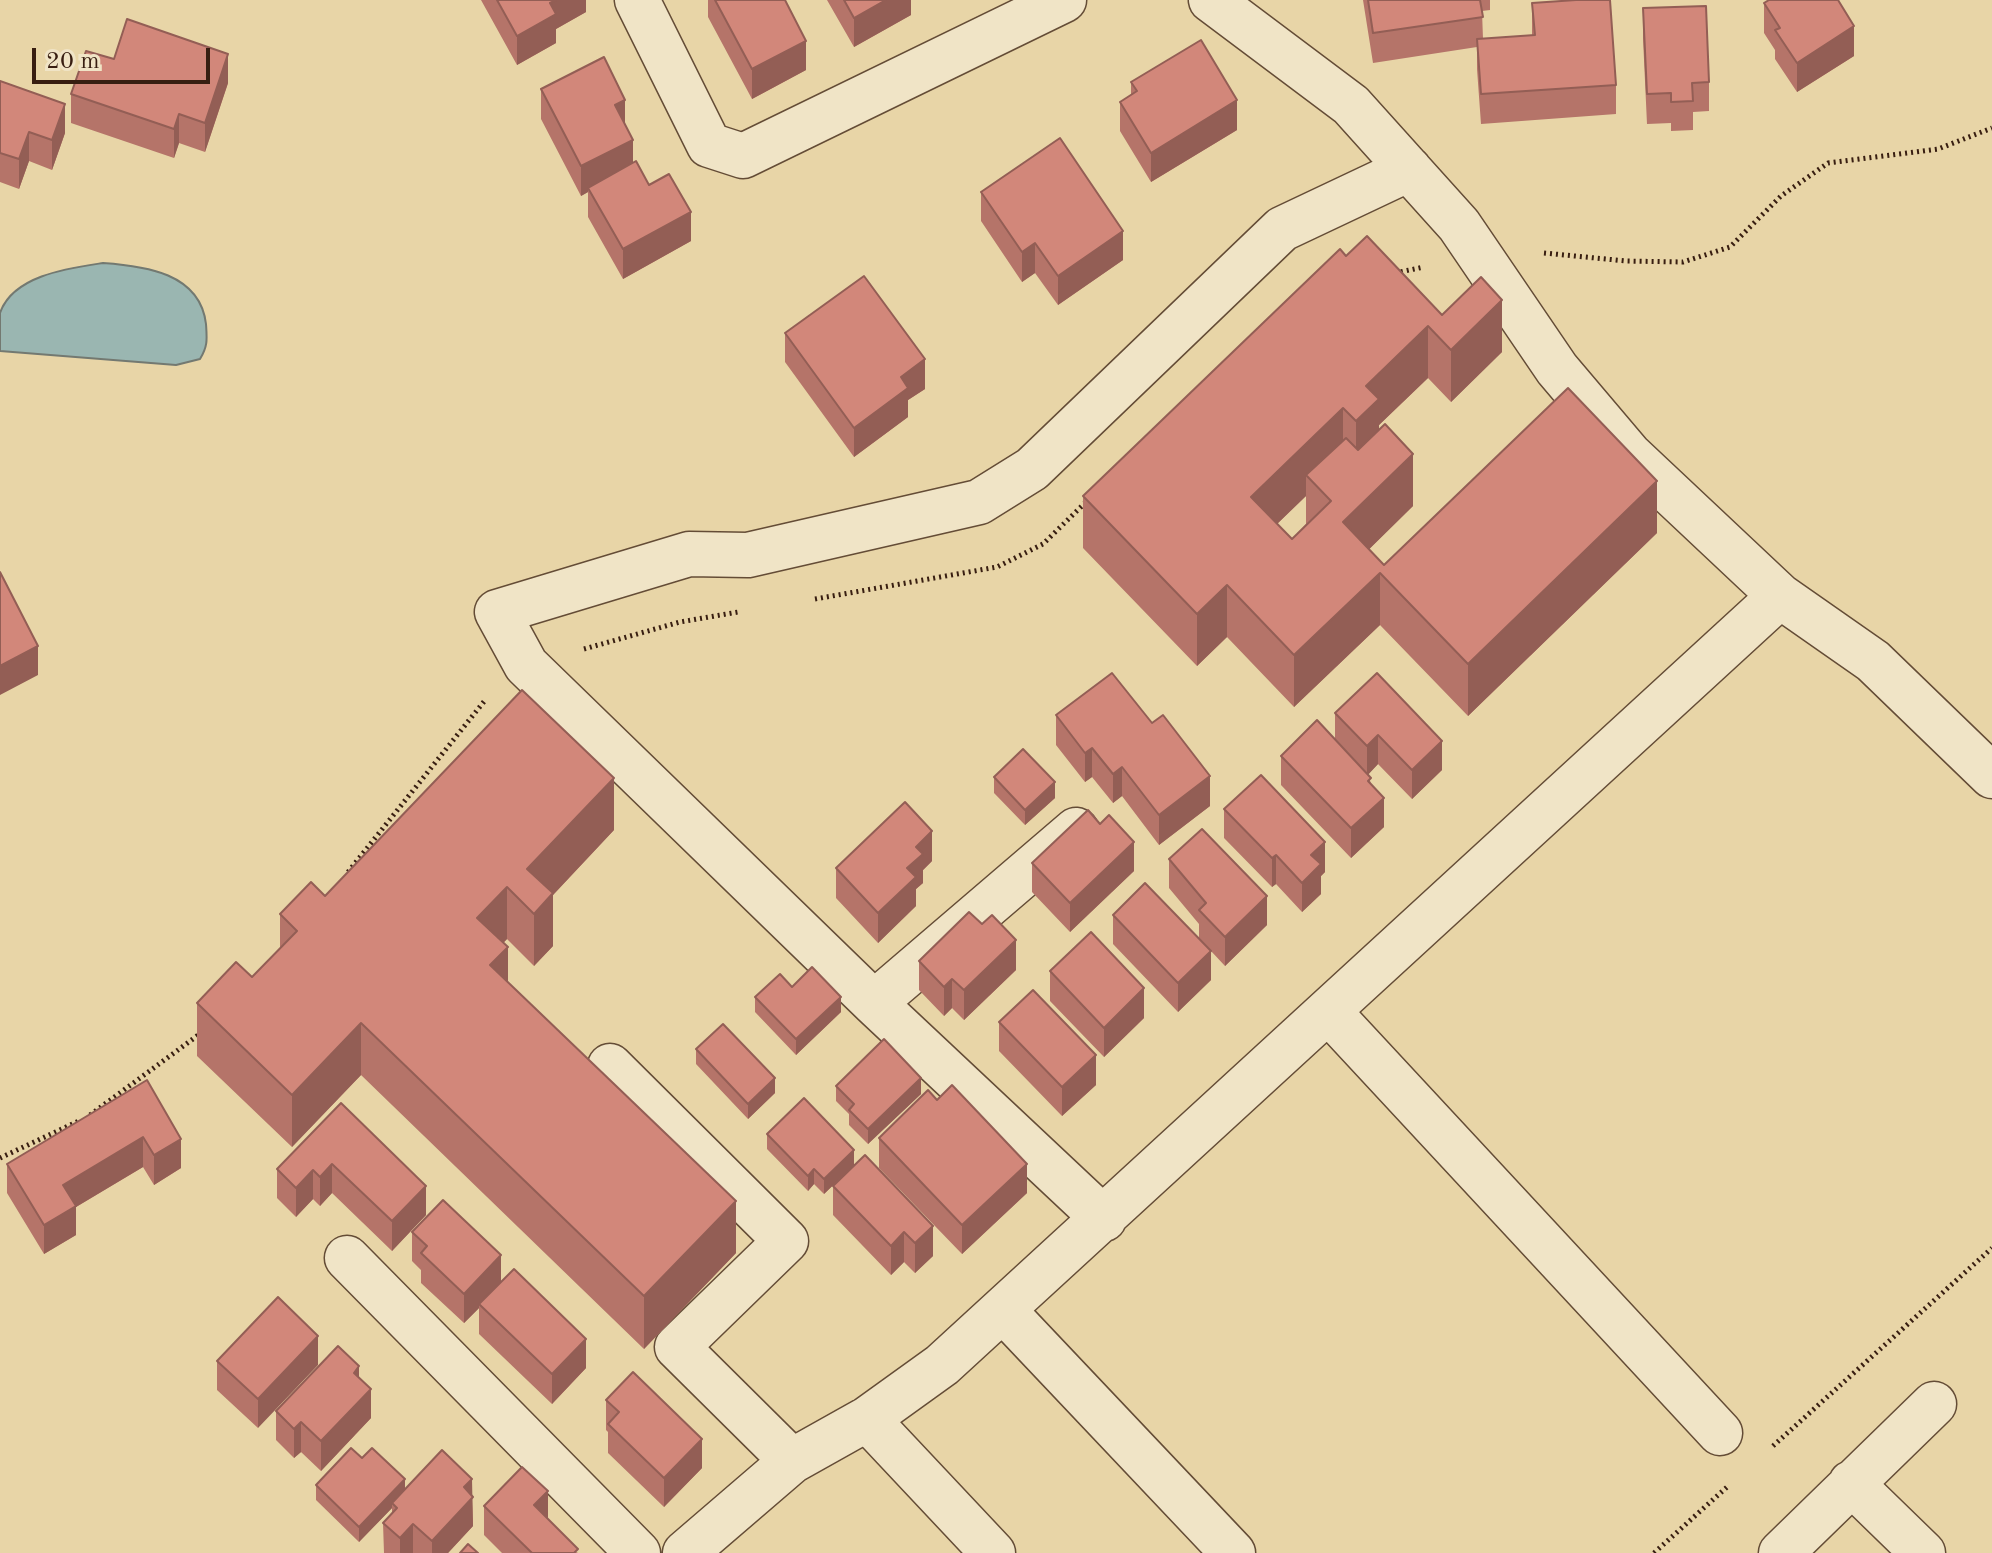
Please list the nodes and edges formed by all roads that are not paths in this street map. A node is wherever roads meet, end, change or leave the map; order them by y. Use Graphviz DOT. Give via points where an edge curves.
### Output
graph roads {
  1 [pos="637,0"];
  2 [pos="1064,0"];
  3 [pos="1211,0"];
  4 [pos="1409,169"];
  5 [pos="1780,596"];
  6 [pos="1992,776"];
  7 [pos="1078,828"];
  8 [pos="874,1003"];
  9 [pos="1329,1012"];
  10 [pos="610,1066"];
  11 [pos="1104,1219"];
  12 [pos="347,1258"];
  13 [pos="1003,1310"];
  14 [pos="1934,1404"];
  15 [pos="867,1419"];
  16 [pos="1720,1433"];
  17 [pos="792,1461"];
  18 [pos="1851,1483"];
  19 [pos="638,1553"];
  20 [pos="685,1553"];
  21 [pos="993,1553"];
  22 [pos="1233,1553"];
  23 [pos="1781,1553"];
  24 [pos="1923,1553"];
  1 -- 2 [label="street" via="709,145 743,156"];
  3 -- 4 [label="street" via="1351,105"];
  4 -- 5 [label="street" via="1484,257 1557,369 1629,454"];
  4 -- 8 [label="street" via="1282,229 1032,469 979,502 748,555 689,554 497,612 526,665"];
  5 -- 6 [label="street" via="1873,661"];
  5 -- 9 [label="street"];
  7 -- 8 [label="street"];
  8 -- 11 [label="street"];
  9 -- 11 [label="street"];
  9 -- 16 [label="street"];
  10 -- 17 [label="street" via="786,1241 677,1347"];
  11 -- 13 [label="street"];
  12 -- 19 [label="street"];
  13 -- 15 [label="street" via="942,1365"];
  13 -- 22 [label="street"];
  14 -- 18 [label="street"];
  15 -- 17 [label="street"];
  15 -- 21 [label="street"];
  17 -- 20 [label="street"];
  18 -- 23 [label="street"];
  18 -- 24 [label="street"];
}
